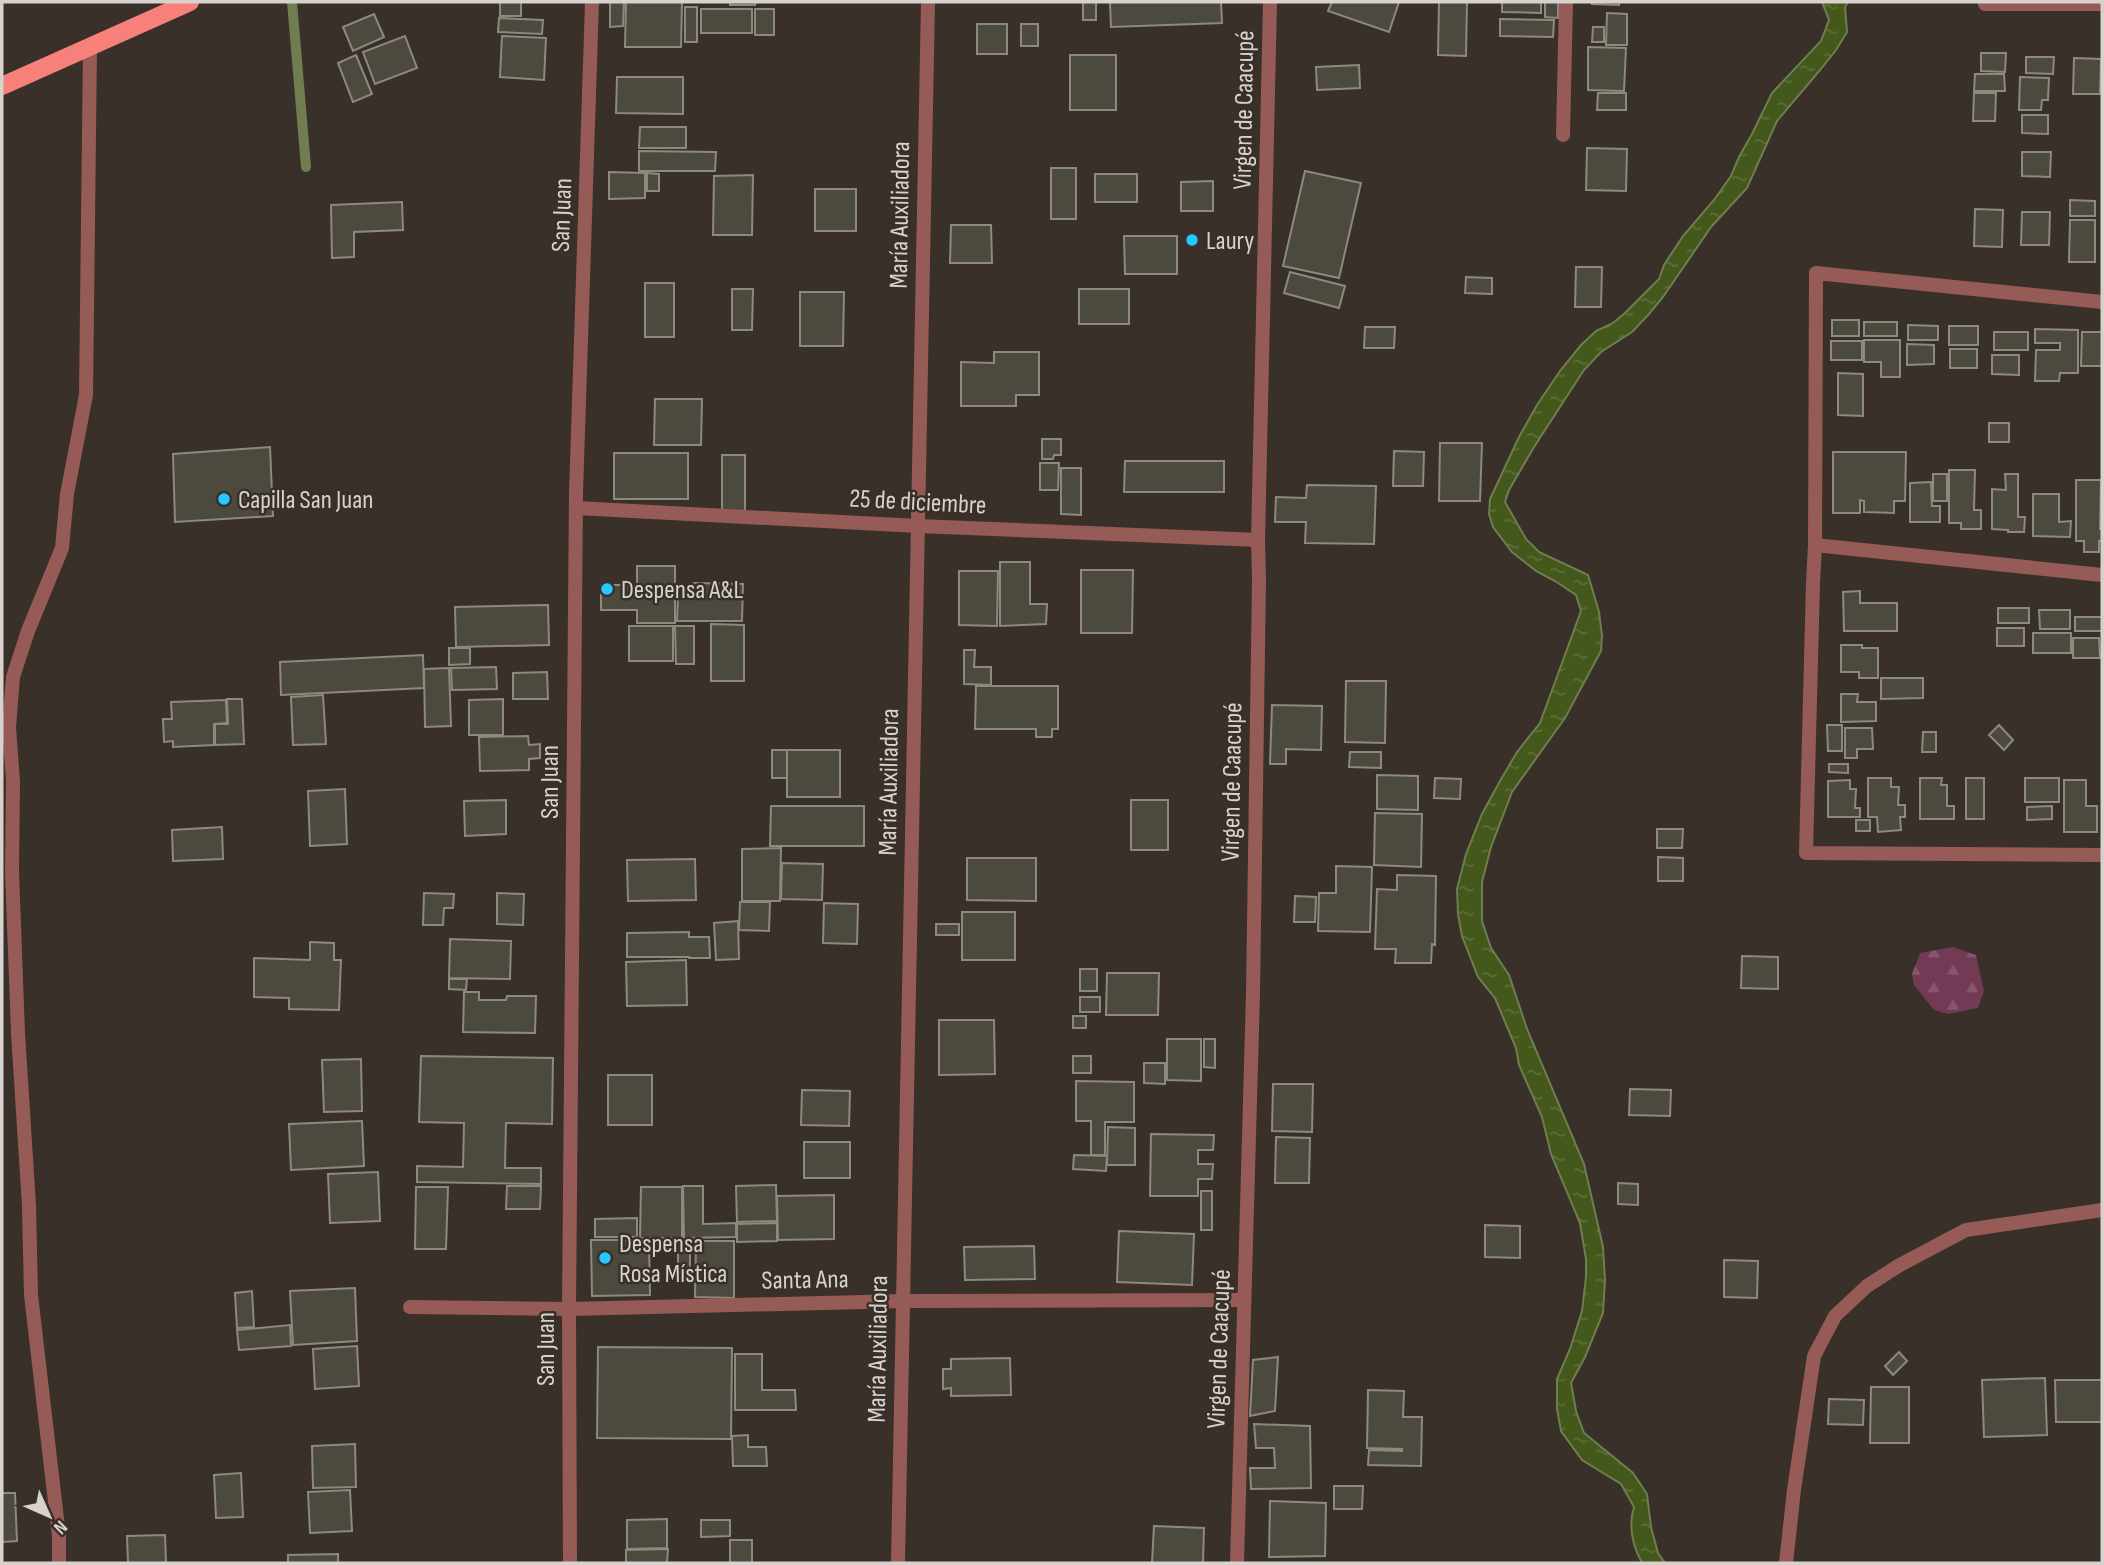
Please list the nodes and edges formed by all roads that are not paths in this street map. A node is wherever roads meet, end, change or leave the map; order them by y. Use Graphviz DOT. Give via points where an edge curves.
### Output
graph roads {
  1 [pos="190,2"];
  2 [pos="592,2"];
  3 [pos="928,2"];
  4 [pos="1270,2"];
  5 [pos="1566,2"];
  6 [pos="1985,4"];
  7 [pos="2102,4"];
  8 [pos="90,47"];
  9 [pos="2,86"];
  10 [pos="1563,135"];
  11 [pos="2102,302"];
  12 [pos="576,508"];
  13 [pos="918,526"];
  14 [pos="1258,540"];
  15 [pos="1815,545"];
  16 [pos="2102,575"];
  17 [pos="2102,855"];
  18 [pos="2102,1210"];
  19 [pos="1244,1300"];
  20 [pos="903,1301"];
  21 [pos="410,1307"];
  22 [pos="569,1309"];
  23 [pos="60,1563"];
  24 [pos="570,1563"];
  25 [pos="898,1563"];
  26 [pos="1237,1563"];
  27 [pos="1786,1563"];
  1 -- 8 [label="main road"];
  2 -- 12 [label="street, San Juan"];
  3 -- 13 [label="street, María Auxiliadora"];
  4 -- 14 [label="street, Virgen de Caacupé"];
  5 -- 10 [label="street"];
  6 -- 7 [label="street"];
  8 -- 9 [label="main road"];
  8 -- 23 [label="street" via="86,395 62,548 13,677 9,727 31,1295"];
  11 -- 15 [label="street" via="1816,274"];
  12 -- 13 [label="street, 25 de diciembre"];
  12 -- 22 [label="street, San Juan"];
  13 -- 14 [label="street, 25 de diciembre"];
  13 -- 20 [label="street, María Auxiliadora"];
  14 -- 19 [label="street, Virgen de Caacupé"];
  15 -- 16 [label="street"];
  15 -- 17 [label="street" via="1806,853"];
  18 -- 27 [label="street" via="1966,1230 1877,1279 1835,1316 1814,1356"];
  19 -- 20 [label="street, Santa Ana"];
  19 -- 26 [label="street, Virgen de Caacupé"];
  20 -- 22 [label="street, Santa Ana"];
  20 -- 25 [label="street, María Auxiliadora"];
  21 -- 22 [label="street, Santa Ana"];
  22 -- 24 [label="street, San Juan"];
}
